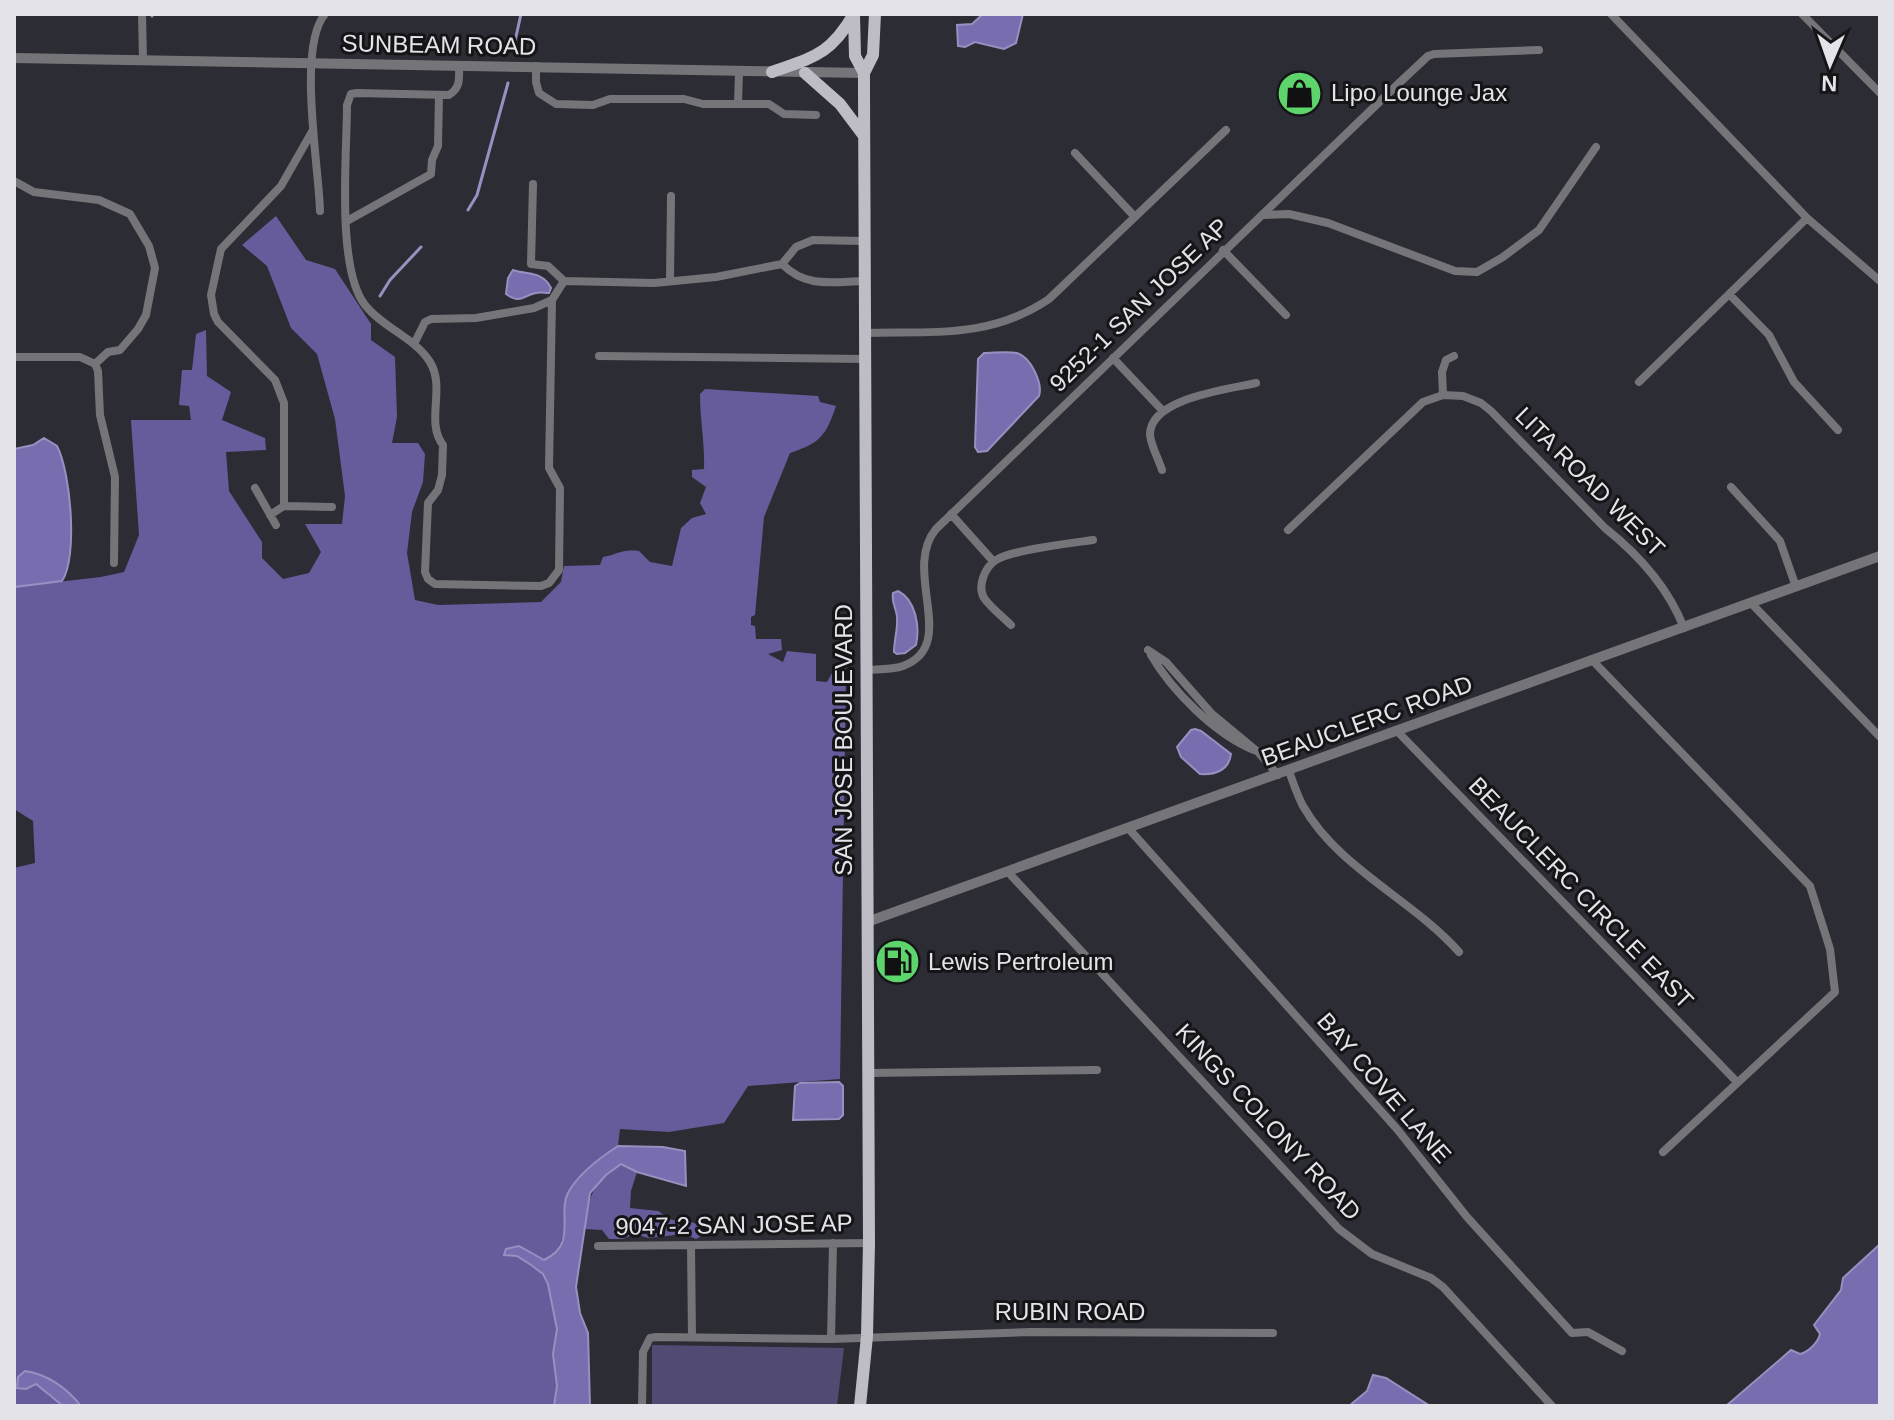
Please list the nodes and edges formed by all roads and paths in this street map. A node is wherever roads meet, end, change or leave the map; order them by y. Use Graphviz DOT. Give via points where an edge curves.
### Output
graph roads {
  1 [pos="142,14"];
  2 [pos="325,14"];
  3 [pos="854,14"];
  4 [pos="875,14"];
  5 [pos="1611,14"];
  6 [pos="1802,14"];
  7 [pos="1539,50"];
  8 [pos="14,58"];
  9 [pos="143,60"];
  10 [pos="312,63"];
  11 [pos="459,65"];
  12 [pos="536,66"];
  13 [pos="739,72"];
  14 [pos="772,72"];
  15 [pos="805,73"];
  16 [pos="864,73"];
  17 [pos="1880,93"];
  18 [pos="439,95"];
  19 [pos="738,104"];
  20 [pos="816,115"];
  21 [pos="313,130"];
  22 [pos="1226,130"];
  23 [pos="864,136"];
  24 [pos="1596,147"];
  25 [pos="1075,153"];
  26 [pos="14,181"];
  27 [pos="533,184"];
  28 [pos="671,196"];
  29 [pos="320,211"];
  30 [pos="1262,215"];
  31 [pos="1135,217"];
  32 [pos="1807,218"];
  33 [pos="347,221"];
  34 [pos="863,241"];
  35 [pos="1223,250"];
  36 [pos="782,264"];
  37 [pos="564,281"];
  38 [pos="670,281"];
  39 [pos="863,281"];
  40 [pos="1880,281"];
  41 [pos="1729,294"];
  42 [pos="552,300"];
  43 [pos="1286,315"];
  44 [pos="864,333"];
  45 [pos="414,344"];
  46 [pos="599,356"];
  47 [pos="1454,356"];
  48 [pos="14,357"];
  49 [pos="1113,358"];
  50 [pos="864,359"];
  51 [pos="95,364"];
  52 [pos="1639,382"];
  53 [pos="1256,383"];
  54 [pos="1443,395"];
  55 [pos="1162,410"];
  56 [pos="1838,430"];
  57 [pos="1162,470"];
  58 [pos="1731,487"];
  59 [pos="255,488"];
  60 [pos="284,506"];
  61 [pos="332,507"];
  62 [pos="951,514"];
  63 [pos="270,515"];
  64 [pos="276,525"];
  65 [pos="1288,530"];
  66 [pos="1093,540"];
  67 [pos="1880,556"];
  68 [pos="993,561"];
  69 [pos="114,563"];
  70 [pos="1796,587"];
  71 [pos="1751,603"];
  72 [pos="1011,625"];
  73 [pos="1684,628"];
  74 [pos="1593,661"];
  75 [pos="865,670"];
  76 [pos="1196,702"];
  77 [pos="1398,732"];
  78 [pos="1880,737"];
  79 [pos="1289,771"];
  80 [pos="1278,775"];
  81 [pos="1129,829"];
  82 [pos="1008,872"];
  83 [pos="867,922"];
  84 [pos="1459,952"];
  85 [pos="1097,1070"];
  86 [pos="868,1073"];
  87 [pos="1737,1082"];
  88 [pos="1663,1152"];
  89 [pos="833,1243"];
  90 [pos="869,1243"];
  91 [pos="691,1245"];
  92 [pos="598,1246"];
  93 [pos="1273,1333"];
  94 [pos="867,1336"];
  95 [pos="692,1337"];
  96 [pos="831,1339"];
  97 [pos="1622,1351"];
  98 [pos="642,1406"];
  99 [pos="860,1406"];
  100 [pos="1552,1406"];
  1 -- 9 [label="street"];
  2 -- 10 [label="street" via="318,23"];
  3 -- 14 [label="main road" via="831,47"];
  3 -- 16 [label="main road, SAN JOSE BOULEVARD" via="855,56"];
  4 -- 16 [label="main road, SAN JOSE BOULEVARD" via="873,55"];
  5 -- 32 [label="street"];
  6 -- 17 [label="street"];
  7 -- 30 [label="street, 9252-1 SAN JOSE AP" via="1428,56"];
  8 -- 9 [label="street, SUNBEAM ROAD"];
  9 -- 10 [label="street, SUNBEAM ROAD"];
  10 -- 11 [label="street, SUNBEAM ROAD"];
  10 -- 21 [label="street"];
  11 -- 12 [label="street, SUNBEAM ROAD"];
  11 -- 18 [label="street" via="457,89"];
  12 -- 13 [label="street, SUNBEAM ROAD"];
  12 -- 19 [label="street" via="539,93 556,104 593,105 610,99"];
  13 -- 14 [label="street, SUNBEAM ROAD"];
  13 -- 19 [label="street"];
  14 -- 15 [label="street, SUNBEAM ROAD"];
  15 -- 16 [label="street, SUNBEAM ROAD"];
  15 -- 23 [label="main road" via="840,104"];
  16 -- 23 [label="main road, SAN JOSE BOULEVARD"];
  18 -- 33 [label="street" via="438,146 431,174"];
  18 -- 33 [label="street" via="357,93 347,98"];
  19 -- 20 [label="street" via="769,104 784,114"];
  21 -- 29 [label="street"];
  21 -- 60 [label="street" via="281,186 221,249 211,295 218,322 275,380 284,403"];
  22 -- 31 [label="street"];
  23 -- 34 [label="main road, SAN JOSE BOULEVARD"];
  24 -- 30 [label="street" via="1539,230 1477,272 1455,271 1328,223 1289,214"];
  25 -- 31 [label="street"];
  26 -- 51 [label="street" via="34,192 99,200 130,214 149,246 155,268 146,315 120,350 108,352"];
  27 -- 37 [label="street" via="531,264 548,266"];
  28 -- 38 [label="street"];
  30 -- 35 [label="street, 9252-1 SAN JOSE AP"];
  31 -- 44 [label="street" via="1049,299 1019,317 979,329"];
  32 -- 40 [label="street"];
  32 -- 41 [label="street"];
  33 -- 45 [label="street" via="348,260 363,302"];
  34 -- 36 [label="street" via="813,240 796,247"];
  34 -- 39 [label="main road, SAN JOSE BOULEVARD"];
  35 -- 43 [label="street"];
  35 -- 49 [label="street, 9252-1 SAN JOSE AP"];
  36 -- 38 [label="street"];
  36 -- 39 [label="street" via="792,275 813,282"];
  37 -- 38 [label="street"];
  37 -- 42 [label="street"];
  39 -- 44 [label="main road, SAN JOSE BOULEVARD"];
  41 -- 52 [label="street"];
  41 -- 56 [label="street" via="1769,335 1794,382"];
  42 -- 45 [label="street" via="499,315 431,319"];
  42 -- 45 [label="street" via="549,468 560,488 559,570 541,586 443,585 428,579 428,503 442,475 443,445 436,436 435,374"];
  44 -- 50 [label="main road, SAN JOSE BOULEVARD"];
  46 -- 50 [label="street"];
  47 -- 54 [label="street" via="1442,372"];
  48 -- 51 [label="street" via="80,357"];
  49 -- 55 [label="street"];
  49 -- 62 [label="street, 9252-1 SAN JOSE AP"];
  50 -- 75 [label="main road, SAN JOSE BOULEVARD"];
  51 -- 69 [label="street" via="115,477"];
  53 -- 55 [label="street"];
  54 -- 65 [label="street" via="1423,402"];
  54 -- 73 [label="street, LITA ROAD WEST" via="1471,399 1491,411 1652,573"];
  55 -- 57 [label="street" via="1150,435"];
  58 -- 70 [label="street" via="1780,541"];
  59 -- 63 [label="street"];
  60 -- 61 [label="street"];
  60 -- 63 [label="street"];
  62 -- 68 [label="street"];
  62 -- 75 [label="street, 9252-1 SAN JOSE AP" via="924,547 930,634 923,652 897,668"];
  63 -- 64 [label="street"];
  66 -- 68 [label="street"];
  67 -- 70 [label="street, BEAUCLERC ROAD"];
  68 -- 72 [label="street" via="984,574 984,598"];
  70 -- 71 [label="street, BEAUCLERC ROAD"];
  71 -- 73 [label="street, BEAUCLERC ROAD"];
  71 -- 78 [label="street"];
  73 -- 74 [label="street, BEAUCLERC ROAD"];
  74 -- 77 [label="street, BEAUCLERC ROAD"];
  74 -- 87 [label="street" via="1815,897 1835,992"];
  75 -- 83 [label="main road, SAN JOSE BOULEVARD"];
  76 -- 76 [label="street" via="1166,662 1148,650 1158,668"];
  76 -- 80 [label="street"];
  77 -- 79 [label="street, BEAUCLERC ROAD"];
  77 -- 87 [label="street, BEAUCLERC CIRCLE EAST"];
  79 -- 80 [label="street, BEAUCLERC ROAD"];
  79 -- 84 [label="street" via="1302,805 1352,863"];
  80 -- 81 [label="street, BEAUCLERC ROAD"];
  81 -- 82 [label="street, BEAUCLERC ROAD"];
  81 -- 97 [label="street, BAY COVE LANE" via="1572,1333 1588,1332"];
  82 -- 83 [label="street, BEAUCLERC ROAD"];
  82 -- 100 [label="street, KINGS COLONY ROAD" via="1339,1229 1372,1254 1437,1282"];
  83 -- 86 [label="main road, SAN JOSE BOULEVARD"];
  85 -- 86 [label="street"];
  86 -- 90 [label="main road, SAN JOSE BOULEVARD"];
  87 -- 88 [label="street"];
  89 -- 90 [label="street, 9047-2 SAN JOSE AP"];
  89 -- 91 [label="street, 9047-2 SAN JOSE AP"];
  89 -- 96 [label="street"];
  90 -- 94 [label="main road, SAN JOSE BOULEVARD"];
  91 -- 92 [label="street, 9047-2 SAN JOSE AP"];
  91 -- 95 [label="street"];
  93 -- 94 [label="street, RUBIN ROAD"];
  94 -- 96 [label="street, RUBIN ROAD"];
  94 -- 99 [label="main road, SAN JOSE BOULEVARD"];
  95 -- 96 [label="street, RUBIN ROAD"];
  95 -- 98 [label="street, RUBIN ROAD" via="656,1337 645,1343"];
}
